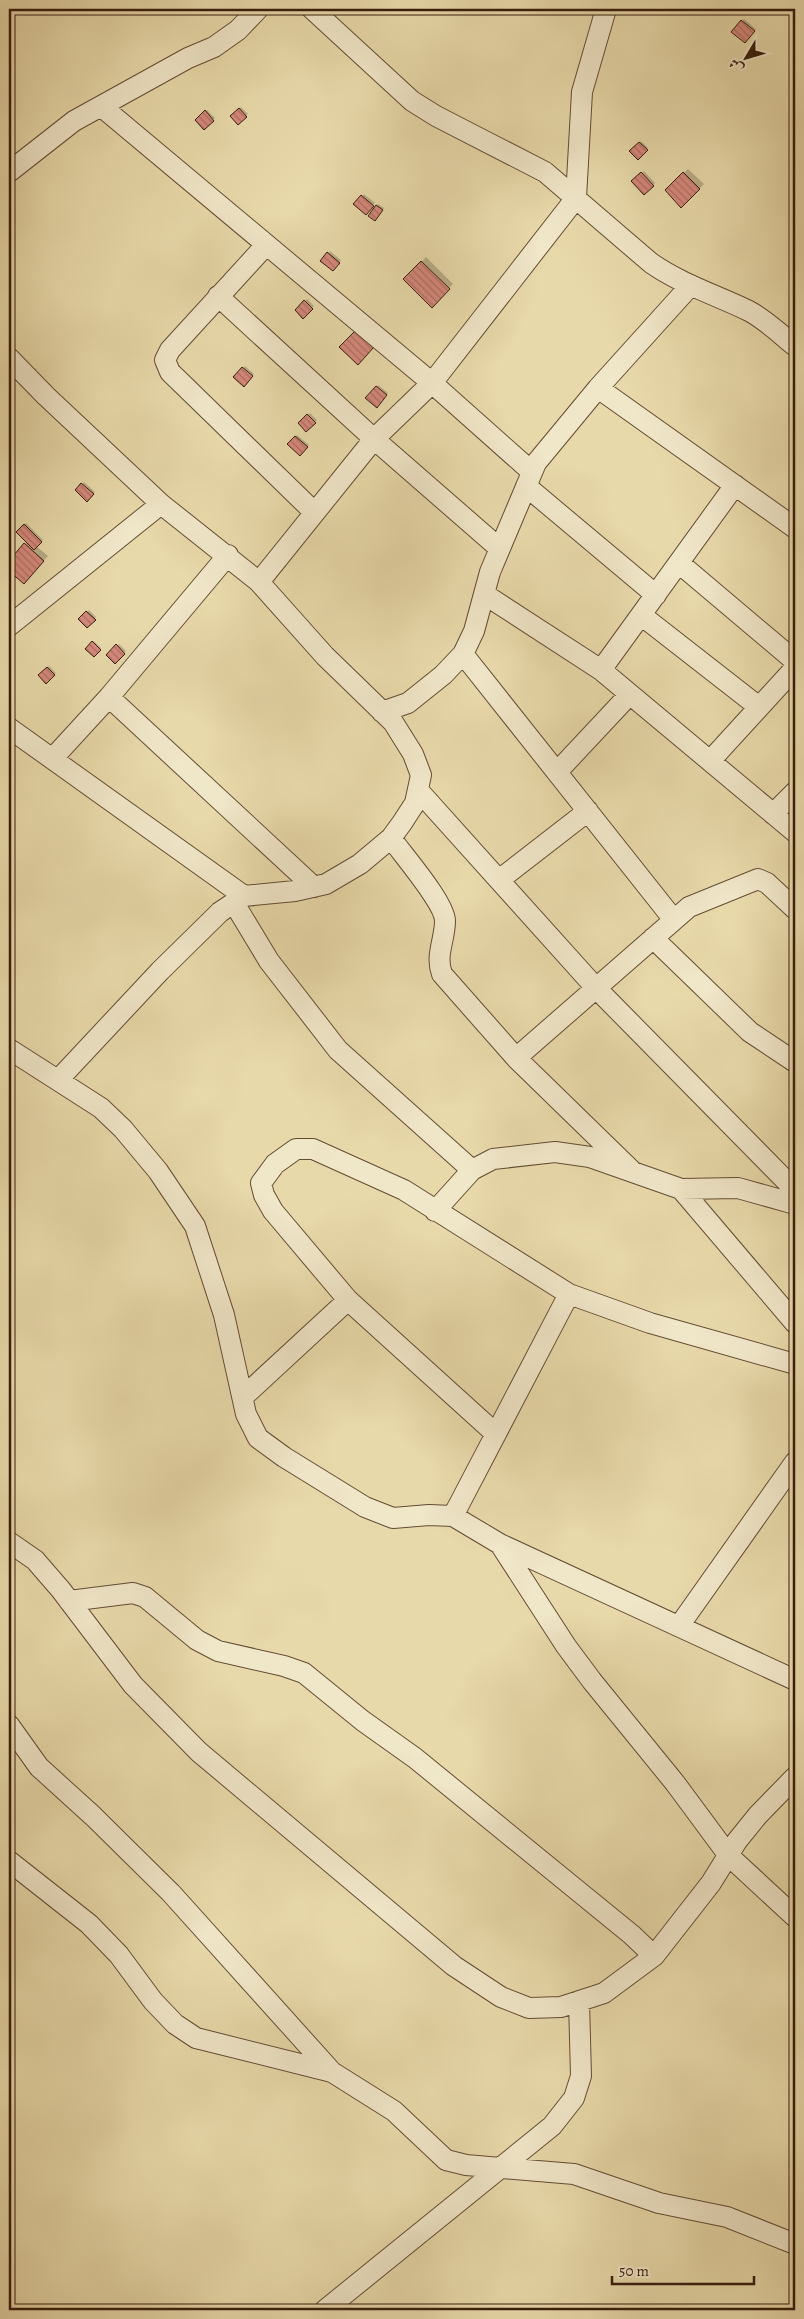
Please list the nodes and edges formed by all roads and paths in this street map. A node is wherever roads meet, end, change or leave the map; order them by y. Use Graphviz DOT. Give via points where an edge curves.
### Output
graph roads {
  1 [pos="258,9"];
  2 [pos="312,9"];
  3 [pos="606,9"];
  4 [pos="102,107"];
  5 [pos="9,172"];
  6 [pos="576,198"];
  7 [pos="266,245"];
  8 [pos="691,285"];
  9 [pos="218,296"];
  10 [pos="795,346"];
  11 [pos="9,358"];
  12 [pos="432,383"];
  13 [pos="598,388"];
  14 [pos="374,440"];
  15 [pos="529,479"];
  16 [pos="735,485"];
  17 [pos="161,504"];
  18 [pos="314,512"];
  19 [pos="795,527"];
  20 [pos="499,548"];
  21 [pos="228,555"];
  22 [pos="679,563"];
  23 [pos="259,582"];
  24 [pos="484,594"];
  25 [pos="656,595"];
  26 [pos="641,615"];
  27 [pos="9,626"];
  28 [pos="463,654"];
  29 [pos="795,661"];
  30 [pos="795,668"];
  31 [pos="601,670"];
  32 [pos="630,694"];
  33 [pos="108,697"];
  34 [pos="760,706"];
  35 [pos="382,712"];
  36 [pos="9,728"];
  37 [pos="53,758"];
  38 [pos="710,761"];
  39 [pos="557,772"];
  40 [pos="418,790"];
  41 [pos="795,792"];
  42 [pos="588,811"];
  43 [pos="773,814"];
  44 [pos="795,832"];
  45 [pos="391,838"];
  46 [pos="499,880"];
  47 [pos="314,886"];
  48 [pos="239,899"];
  49 [pos="795,908"];
  50 [pos="674,920"];
  51 [pos="653,938"];
  52 [pos="596,988"];
  53 [pos="9,1049"];
  54 [pos="516,1058"];
  55 [pos="795,1062"];
  56 [pos="58,1080"];
  57 [pos="472,1170"];
  58 [pos="631,1170"];
  59 [pos="681,1189"];
  60 [pos="795,1190"];
  61 [pos="795,1204"];
  62 [pos="435,1211"];
  63 [pos="569,1294"];
  64 [pos="348,1300"];
  65 [pos="795,1323"];
  66 [pos="795,1364"];
  67 [pos="243,1397"];
  68 [pos="496,1434"];
  69 [pos="795,1462"];
  70 [pos="453,1516"];
  71 [pos="9,1542"];
  72 [pos="500,1544"];
  73 [pos="69,1601"];
  74 [pos="679,1626"];
  75 [pos="795,1680"];
  76 [pos="9,1725"];
  77 [pos="795,1777"];
  78 [pos="729,1856"];
  79 [pos="9,1861"];
  80 [pos="795,1917"];
  81 [pos="654,1956"];
  82 [pos="579,2001"];
  83 [pos="332,2072"];
  84 [pos="499,2169"];
  85 [pos="795,2244"];
  86 [pos="325,2310"];
  1 -- 4 [label="street" via="238,30 214,47 188,58"];
  2 -- 6 [label="street" via="412,101 545,172"];
  3 -- 6 [label="street" via="582,92"];
  4 -- 5 [label="street" via="74,121"];
  4 -- 7 [label="street"];
  6 -- 8 [label="street" via="651,263"];
  6 -- 12 [label="street"];
  7 -- 9 [label="street"];
  7 -- 12 [label="street"];
  8 -- 10 [label="street" via="750,312"];
  8 -- 13 [label="street"];
  9 -- 14 [label="street"];
  9 -- 18 [label="street" via="170,350 165,360 170,372"];
  11 -- 17 [label="street"];
  12 -- 14 [label="street"];
  12 -- 15 [label="street"];
  13 -- 15 [label="street" via="536,463"];
  13 -- 16 [label="street"];
  14 -- 18 [label="street"];
  14 -- 20 [label="street"];
  15 -- 20 [label="street"];
  15 -- 25 [label="street"];
  16 -- 19 [label="street"];
  16 -- 22 [label="street"];
  17 -- 21 [label="street"];
  17 -- 27 [label="street"];
  18 -- 23 [label="street"];
  20 -- 24 [label="street"];
  21 -- 23 [label="street"];
  21 -- 33 [label="street"];
  22 -- 25 [label="street"];
  22 -- 29 [label="street"];
  23 -- 35 [label="street" via="325,656"];
  24 -- 28 [label="street" via="474,631"];
  24 -- 31 [label="street"];
  25 -- 26 [label="street"];
  26 -- 31 [label="street"];
  26 -- 34 [label="street"];
  28 -- 35 [label="street" via="408,703"];
  28 -- 39 [label="street"];
  30 -- 34 [label="street"];
  31 -- 32 [label="street"];
  32 -- 38 [label="street"];
  32 -- 39 [label="street"];
  33 -- 37 [label="street"];
  33 -- 47 [label="street"];
  34 -- 38 [label="street"];
  35 -- 40 [label="street" via="413,754 421,775"];
  36 -- 37 [label="street"];
  37 -- 48 [label="street"];
  38 -- 43 [label="street"];
  39 -- 42 [label="street"];
  40 -- 45 [label="street" via="415,803"];
  40 -- 46 [label="street"];
  41 -- 43 [label="street"];
  42 -- 46 [label="street"];
  42 -- 50 [label="street"];
  43 -- 44 [label="street"];
  45 -- 47 [label="street" via="360,864 326,884"];
  45 -- 54 [label="street" via="439,902 445,920 438,964 442,974"];
  46 -- 52 [label="street"];
  47 -- 48 [label="street"];
  48 -- 56 [label="street" via="198,932"];
  48 -- 57 [label="street" via="269,960 338,1050"];
  49 -- 50 [label="street" via="758,879 689,907"];
  50 -- 51 [label="street"];
  51 -- 52 [label="street"];
  51 -- 55 [label="street" via="750,1032"];
  52 -- 54 [label="street"];
  52 -- 60 [label="street"];
  53 -- 56 [label="street"];
  54 -- 58 [label="street"];
  56 -- 67 [label="street" via="100,1108 123,1129 158,1171 195,1226 224,1315"];
  57 -- 58 [label="street" via="493,1159 555,1152 590,1157"];
  57 -- 62 [label="street"];
  58 -- 59 [label="street"];
  59 -- 61 [label="street" via="738,1188"];
  59 -- 65 [label="street"];
  62 -- 63 [label="street"];
  62 -- 64 [label="street" via="404,1190 313,1150 296,1149 275,1164 261,1184 264,1195 273,1211"];
  63 -- 66 [label="street" via="650,1323"];
  63 -- 68 [label="street"];
  64 -- 67 [label="street"];
  64 -- 68 [label="street"];
  67 -- 70 [label="street" via="252,1430 264,1444 365,1506 393,1518"];
  68 -- 70 [label="street"];
  69 -- 74 [label="street"];
  70 -- 72 [label="street"];
  71 -- 73 [label="street" via="35,1560"];
  72 -- 74 [label="street"];
  72 -- 78 [label="street" via="566,1646"];
  73 -- 81 [label="street" via="133,1593 146,1597 197,1640 218,1651 304,1673 362,1721 414,1758"];
  73 -- 82 [label="street" via="133,1685 199,1752 454,1966 501,1997 529,2008 560,2007"];
  74 -- 75 [label="street"];
  76 -- 83 [label="street" via="39,1767 171,1892"];
  77 -- 78 [label="street" via="758,1815"];
  78 -- 80 [label="street"];
  78 -- 81 [label="street"];
  79 -- 83 [label="street" via="89,1924 119,1955 175,2024 196,2038"];
  81 -- 82 [label="street" via="604,1993"];
  82 -- 84 [label="street" via="581,2076 574,2098 552,2126"];
  83 -- 84 [label="street" via="394,2111 446,2160"];
  84 -- 85 [label="street" via="574,2174 659,2203 727,2218"];
  84 -- 86 [label="street"];
}
